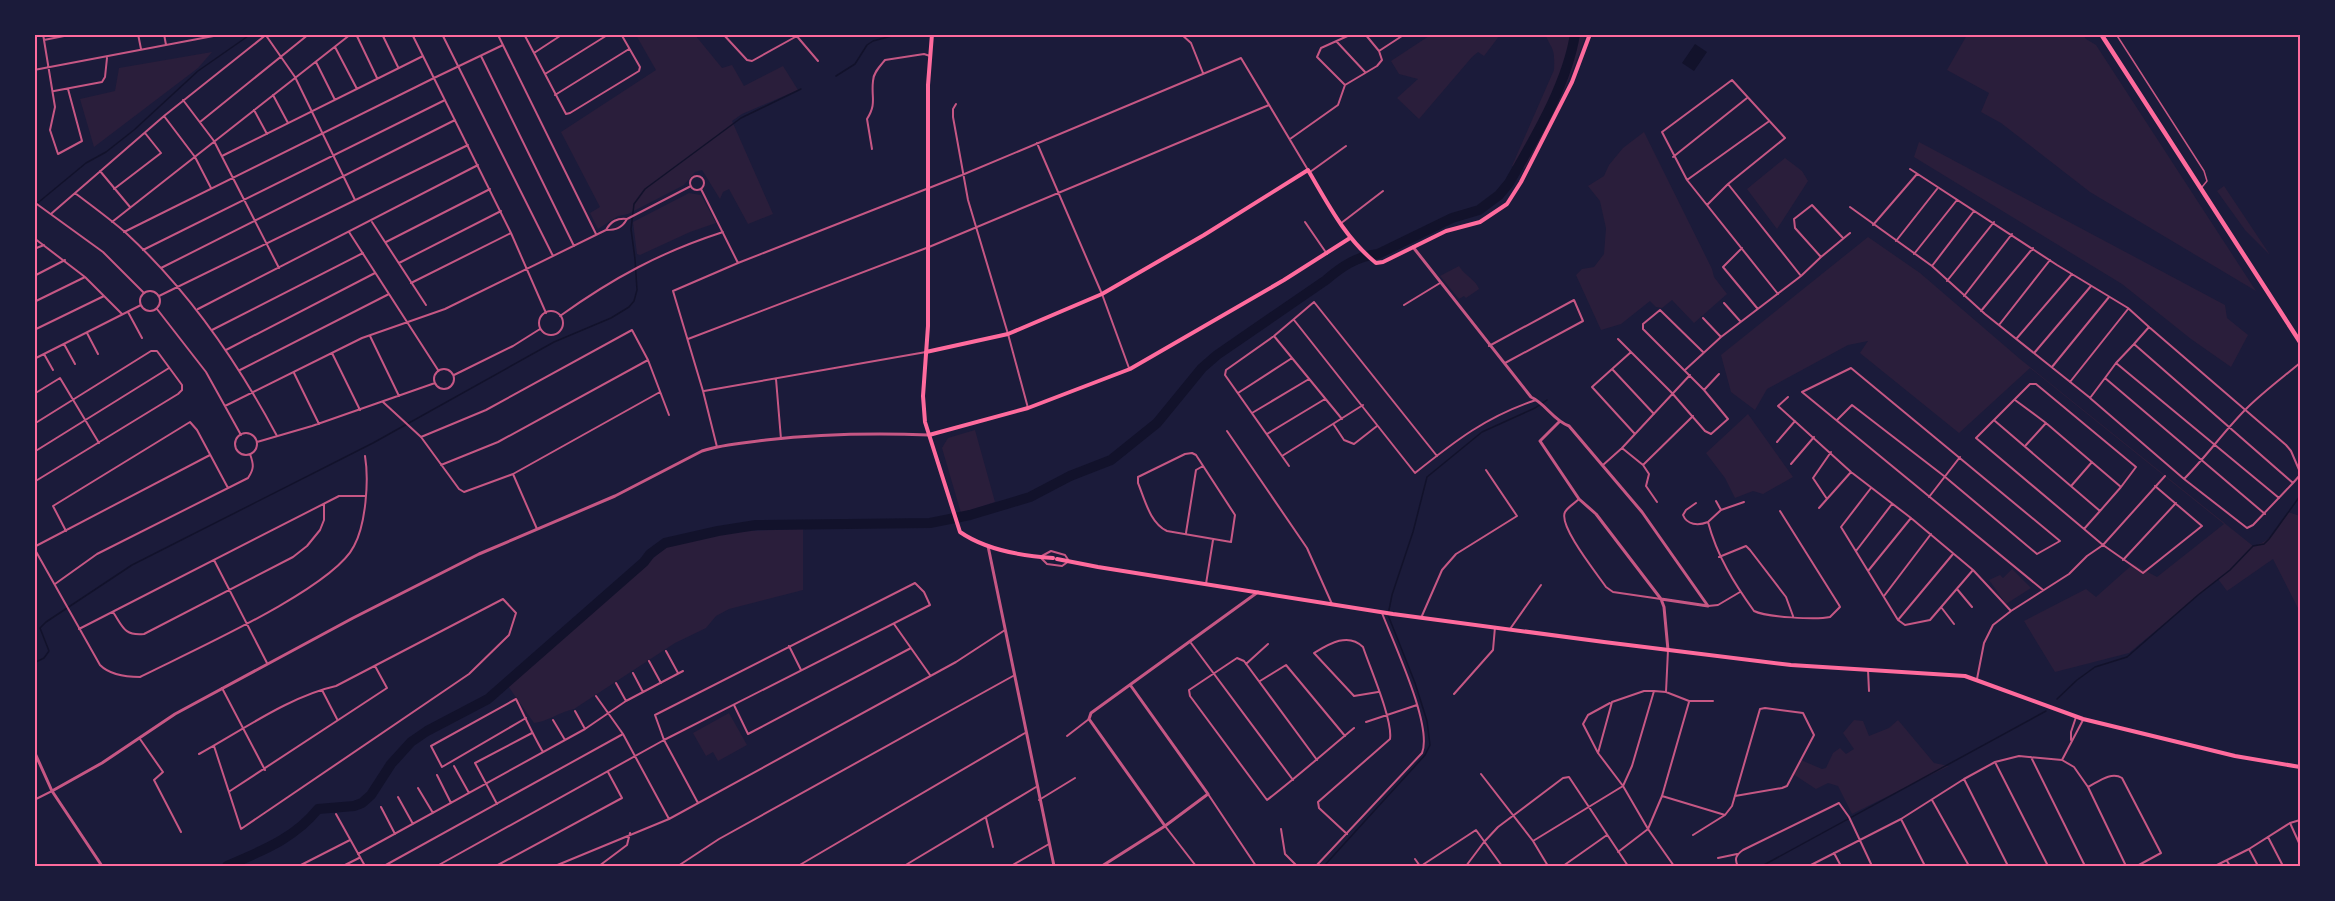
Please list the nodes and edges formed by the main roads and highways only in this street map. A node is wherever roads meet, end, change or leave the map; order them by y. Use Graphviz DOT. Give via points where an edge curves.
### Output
graph roads {
  1 [pos="932,34"];
  2 [pos="1590,34"];
  3 [pos="2102,34"];
  4 [pos="1350,238"];
  5 [pos="2301,342"];
  6 [pos="926,352"];
  7 [pos="929,435"];
  8 [pos="2301,767"];
  1 -- 6 [label="main road" via="928,85"];
  2 -- 4 [label="main road" via="1572,82 1507,204 1480,222 1446,231 1376,263"];
  3 -- 5 [label="highway"];
  4 -- 6 [label="main road" via="1309,171 1102,294 1008,334"];
  4 -- 7 [label="main road" via="1130,369 1028,408"];
  6 -- 7 [label="main road" via="923,396"];
  7 -- 8 [label="main road" via="957,525 964,534 987,546 1421,618 1791,665 1965,676 2083,719 2235,756"];
}
